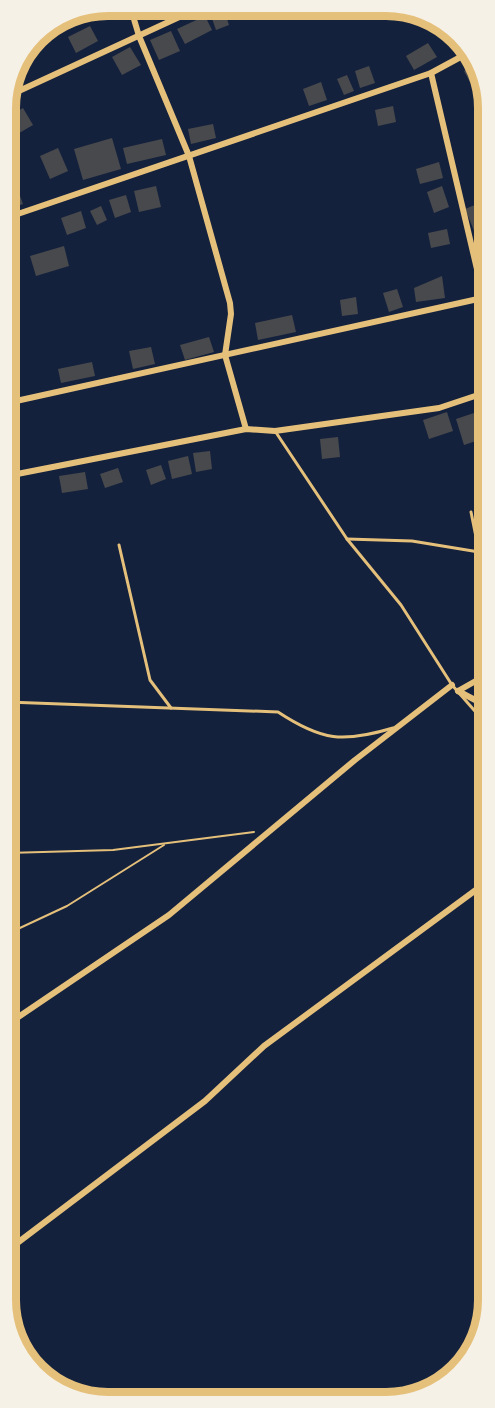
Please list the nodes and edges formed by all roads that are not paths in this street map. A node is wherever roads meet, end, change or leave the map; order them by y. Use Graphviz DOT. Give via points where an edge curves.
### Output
graph roads {
  1 [pos="133,16"];
  2 [pos="182,16"];
  3 [pos="139,36"];
  4 [pos="461,56"];
  5 [pos="431,73"];
  6 [pos="19,91"];
  7 [pos="189,156"];
  8 [pos="17,214"];
  9 [pos="478,269"];
  10 [pos="478,300"];
  11 [pos="225,356"];
  12 [pos="478,395"];
  13 [pos="17,401"];
  14 [pos="246,429"];
  15 [pos="275,431"];
  16 [pos="17,474"];
  17 [pos="471,512"];
  18 [pos="347,539"];
  19 [pos="119,545"];
  20 [pos="478,547"];
  21 [pos="478,552"];
  22 [pos="478,680"];
  23 [pos="452,685"];
  24 [pos="458,692"];
  25 [pos="478,701"];
  26 [pos="16,702"];
  27 [pos="171,708"];
  28 [pos="478,715"];
  29 [pos="398,726"];
  30 [pos="478,888"];
  31 [pos="16,1018"];
  32 [pos="16,1244"];
  1 -- 3 [label="street"];
  2 -- 3 [label="street"];
  3 -- 6 [label="street"];
  3 -- 7 [label="street"];
  4 -- 5 [label="street"];
  5 -- 7 [label="street"];
  5 -- 9 [label="street"];
  7 -- 8 [label="street"];
  7 -- 11 [label="street" via="230,303"];
  10 -- 11 [label="street"];
  11 -- 13 [label="street"];
  11 -- 14 [label="street"];
  12 -- 15 [label="street" via="439,408"];
  14 -- 15 [label="street"];
  14 -- 16 [label="street"];
  15 -- 18 [label="lane"];
  17 -- 20 [label="lane"];
  18 -- 21 [label="lane" via="412,541"];
  18 -- 23 [label="lane" via="401,605"];
  19 -- 27 [label="lane" via="150,680"];
  22 -- 24 [label="street"];
  23 -- 24 [label="lane"];
  23 -- 29 [label="street"];
  24 -- 25 [label="street"];
  24 -- 28 [label="lane"];
  26 -- 27 [label="lane"];
  27 -- 29 [label="lane" via="278,712 300,727 329,738 367,736"];
  29 -- 31 [label="street" via="169,915"];
  30 -- 32 [label="street" via="264,1046 205,1101"];
}
